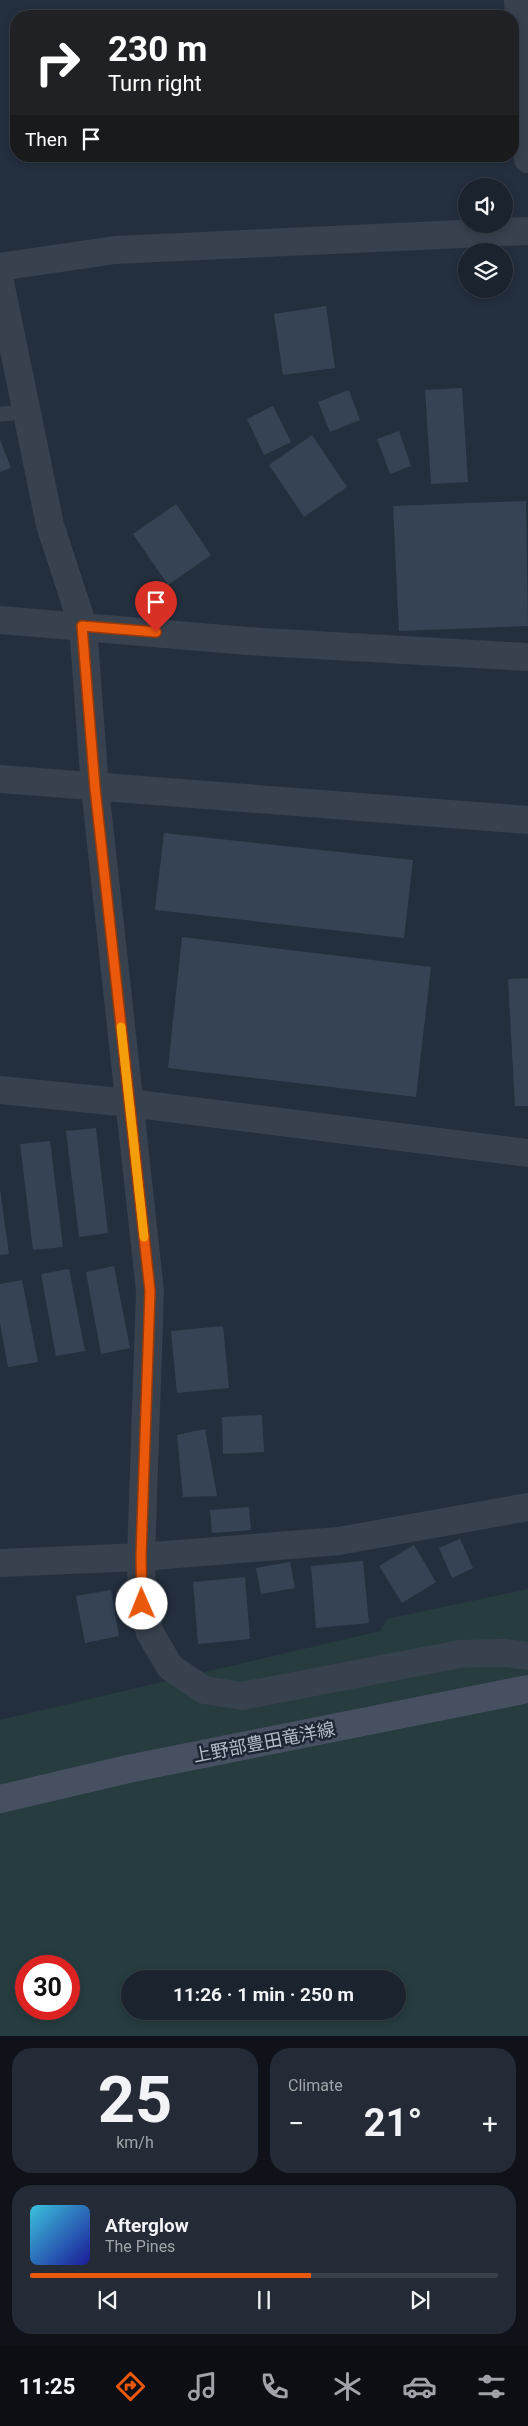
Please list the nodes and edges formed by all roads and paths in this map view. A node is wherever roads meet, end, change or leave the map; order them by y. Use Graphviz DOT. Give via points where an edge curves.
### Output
graph roads {
  1 [pos="519,16"];
  2 [pos="528,159"];
  3 [pos="528,231"];
  4 [pos="0,267"];
  5 [pos="0,282"];
  6 [pos="13,413"];
  7 [pos="0,620"];
  8 [pos="82,626"];
  9 [pos="528,657"];
  10 [pos="0,779"];
  11 [pos="95,788"];
  12 [pos="528,820"];
  13 [pos="0,1090"];
  14 [pos="129,1103"];
  15 [pos="528,1153"];
  16 [pos="528,1507"];
  17 [pos="141,1557"];
  18 [pos="0,1563"];
  19 [pos="528,1656"];
  20 [pos="528,1689"];
  21 [pos="0,1799"];
  1 -- 2 [label="street"];
  3 -- 4 [label="street" via="115,250"];
  5 -- 6 [label="street"];
  6 -- 8 [label="street"];
  7 -- 8 [label="street"];
  8 -- 9 [label="street" via="247,641"];
  8 -- 11 [label="street"];
  10 -- 11 [label="street"];
  11 -- 12 [label="street"];
  11 -- 14 [label="street"];
  13 -- 14 [label="street"];
  14 -- 15 [label="street"];
  14 -- 17 [label="street" via="150,1291"];
  16 -- 17 [label="street" via="339,1541"];
  17 -- 18 [label="street"];
  17 -- 19 [label="street" via="142,1604 150,1633 170,1667 204,1690 242,1696 460,1654"];
  20 -- 21 [label="main road, 上野部豊田竜洋線" via="128,1769"];
}
